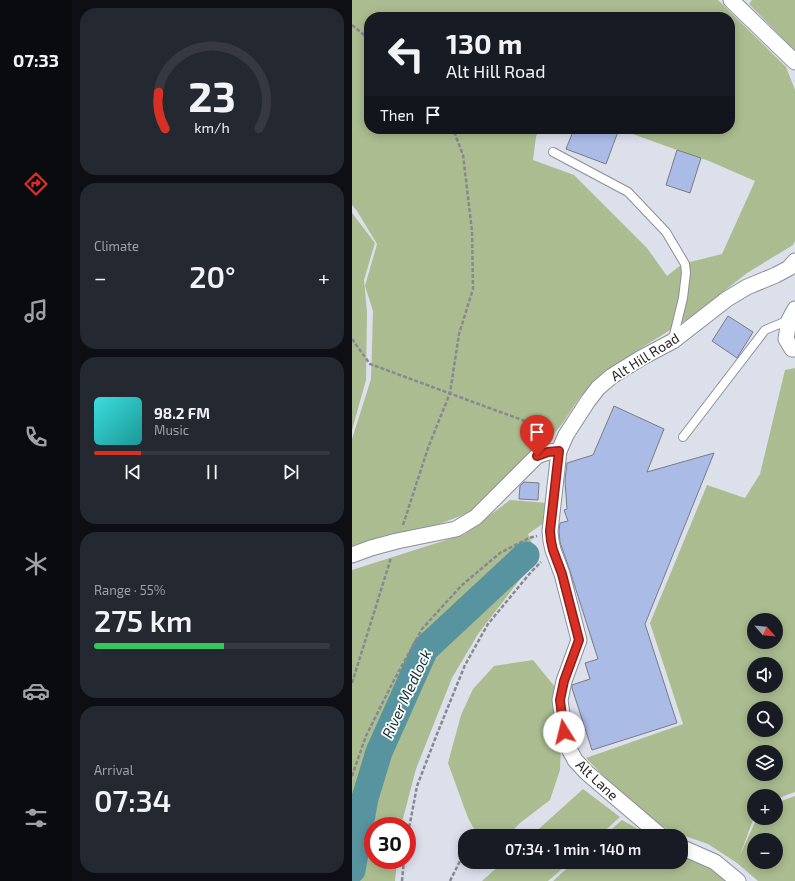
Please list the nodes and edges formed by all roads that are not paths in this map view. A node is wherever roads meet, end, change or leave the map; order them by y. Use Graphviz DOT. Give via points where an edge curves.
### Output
graph roads {
  1 [pos="731,0"];
  2 [pos="795,62"];
  3 [pos="553,152"];
  4 [pos="795,261"];
  5 [pos="792,315"];
  6 [pos="673,340"];
  7 [pos="795,349"];
  8 [pos="683,437"];
  9 [pos="559,451"];
  10 [pos="352,555"];
  11 [pos="653,829"];
  12 [pos="688,850"];
  13 [pos="738,881"];
  1 -- 2 [label="street"];
  3 -- 6 [label="lane" via="628,192 666,232 685,264 686,273"];
  4 -- 6 [label="street, Alt Hill Road" via="782,272 727,299"];
  5 -- 7 [label="street" via="786,339"];
  5 -- 8 [label="lane" via="765,330"];
  6 -- 9 [label="street, Alt Hill Road" via="612,376 598,388 566,435"];
  9 -- 10 [label="street" via="537,456 476,516 456,529 397,541"];
  9 -- 11 [label="street, Alt Lane" via="551,541 579,640 560,700 566,743 575,760 586,772"];
  12 -- 13 [label="street" via="715,862"];
}
